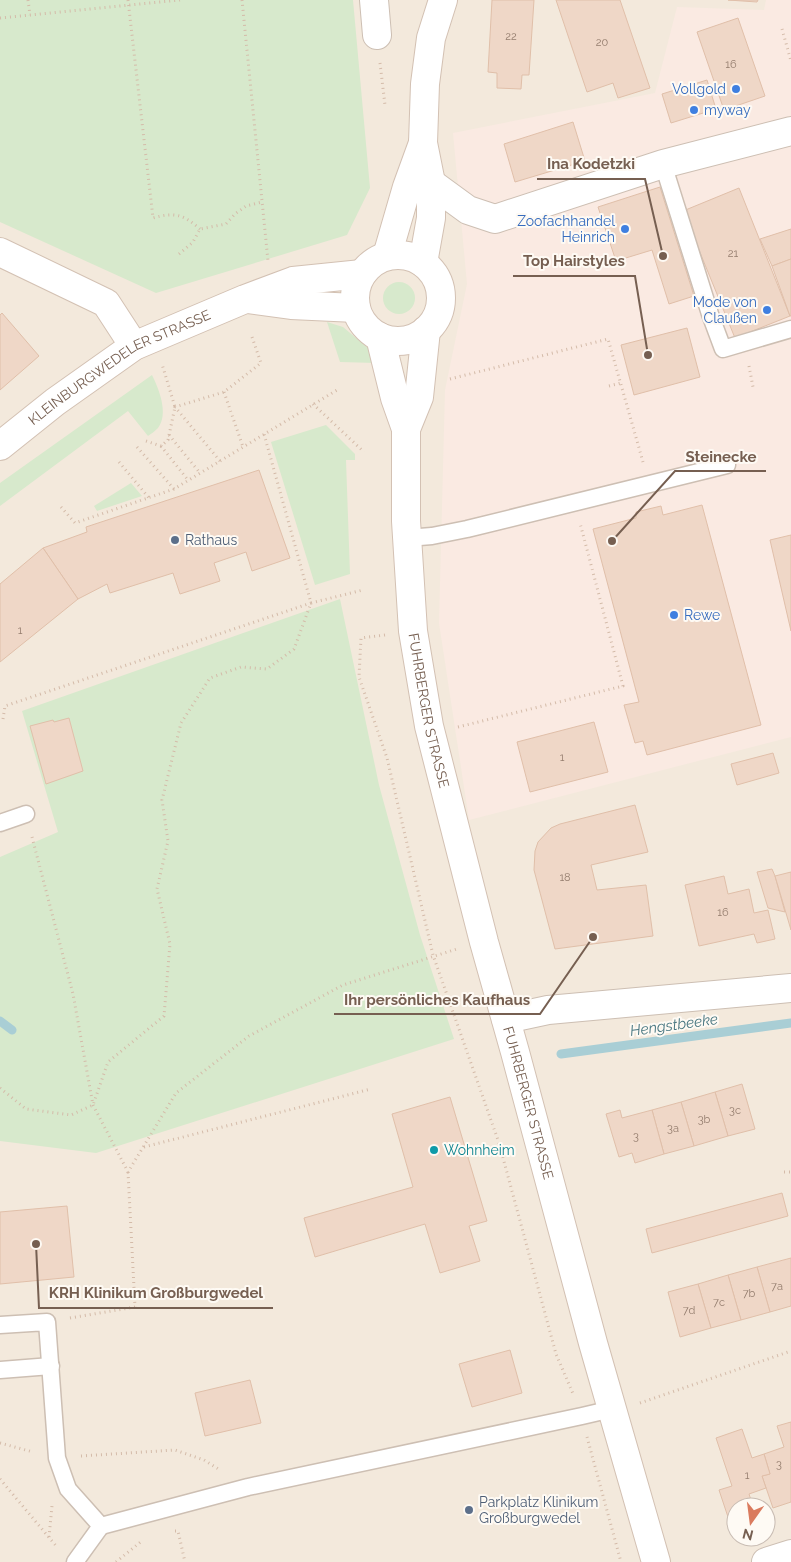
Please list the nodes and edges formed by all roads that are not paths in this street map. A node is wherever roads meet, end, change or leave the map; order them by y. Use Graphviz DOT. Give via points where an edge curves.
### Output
graph roads {
  1 [pos="374,0"];
  2 [pos="443,0"];
  3 [pos="377,35"];
  4 [pos="791,131"];
  5 [pos="423,143"];
  6 [pos="663,164"];
  7 [pos="432,183"];
  8 [pos="0,252"];
  9 [pos="387,256"];
  10 [pos="423,263"];
  11 [pos="362,274"];
  12 [pos="246,299"];
  13 [pos="356,308"];
  14 [pos="426,330"];
  15 [pos="791,330"];
  16 [pos="380,337"];
  17 [pos="134,346"];
  18 [pos="406,429"];
  19 [pos="0,446"];
  20 [pos="727,465"];
  21 [pos="407,538"];
  22 [pos="26,814"];
  23 [pos="0,824"];
  24 [pos="791,988"];
  25 [pos="506,1019"];
  26 [pos="0,1325"];
  27 [pos="51,1366"];
  28 [pos="0,1370"];
  29 [pos="624,1406"];
  30 [pos="101,1526"];
  31 [pos="791,1554"];
  32 [pos="76,1562"];
  33 [pos="656,1562"];
  34 [pos="766,1562"];
  1 -- 3 [label="main road"];
  2 -- 5 [label="main road" via="432,38"];
  4 -- 6 [label="main road"];
  5 -- 7 [label="main road"];
  5 -- 9 [label="main road"];
  6 -- 7 [label="main road" via="495,218 468,210"];
  6 -- 15 [label="lane" via="723,349"];
  7 -- 10 [label="main road" via="431,218"];
  8 -- 17 [label="main road" via="106,303"];
  9 -- 10 [label="main road" via="400,254"];
  9 -- 11 [label="main road"];
  10 -- 14 [label="main road" via="438,283 441,296 437,315"];
  11 -- 12 [label="main road, KLEINBURGWEDELER STRASSE" via="293,281"];
  11 -- 13 [label="main road" via="357,284"];
  12 -- 13 [label="main road" via="291,306"];
  12 -- 17 [label="main road, KLEINBURGWEDELER STRASSE"];
  13 -- 16 [label="main road" via="369,330"];
  14 -- 16 [label="main road" via="404,340"];
  14 -- 18 [label="main road, FUHRBERGER STRASSE" via="419,397"];
  16 -- 18 [label="main road, FUHRBERGER STRASSE"];
  17 -- 19 [label="main road, KLEINBURGWEDELER STRASSE"];
  18 -- 21 [label="main road, FUHRBERGER STRASSE"];
  20 -- 21 [label="lane" via="467,529"];
  21 -- 25 [label="main road, FUHRBERGER STRASSE" via="413,631 429,726"];
  22 -- 23 [label="lane"];
  24 -- 25 [label="main road" via="548,1010"];
  25 -- 29 [label="main road, FUHRBERGER STRASSE"];
  26 -- 27 [label="lane" via="47,1322"];
  27 -- 28 [label="lane"];
  27 -- 30 [label="lane" via="57,1458 68,1489"];
  29 -- 30 [label="lane" via="248,1487"];
  29 -- 33 [label="main road, FUHRBERGER STRASSE"];
  30 -- 32 [label="lane"];
  31 -- 34 [label="main road"];
}
